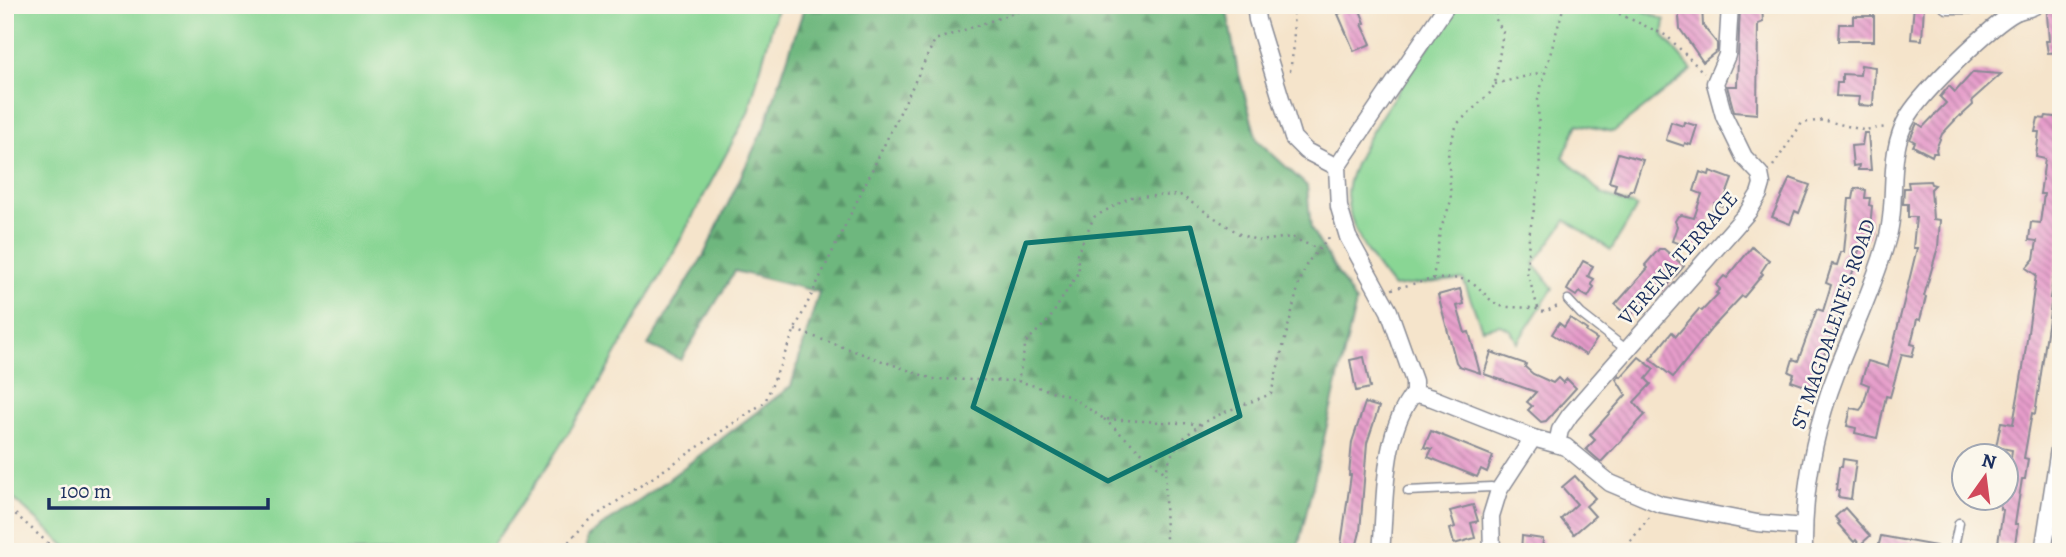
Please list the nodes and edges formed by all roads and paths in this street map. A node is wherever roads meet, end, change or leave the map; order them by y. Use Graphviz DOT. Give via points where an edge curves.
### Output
graph roads {
  1 [pos="1037,5"];
  2 [pos="1255,5"];
  3 [pos="1293,5"];
  4 [pos="1447,5"];
  5 [pos="1497,5"];
  6 [pos="1564,5"];
  7 [pos="1600,5"];
  8 [pos="1730,5"];
  9 [pos="1947,5"];
  10 [pos="2029,7"];
  11 [pos="1544,72"];
  12 [pos="1716,78"];
  13 [pos="1288,81"];
  14 [pos="1495,84"];
  15 [pos="1902,130"];
  16 [pos="1337,167"];
  17 [pos="1762,184"];
  18 [pos="1343,220"];
  19 [pos="1318,249"];
  20 [pos="1433,279"];
  21 [pos="1380,294"];
  22 [pos="1568,300"];
  23 [pos="1538,308"];
  24 [pos="1581,314"];
  25 [pos="795,330"];
  26 [pos="1627,350"];
  27 [pos="1018,382"];
  28 [pos="1414,393"];
  29 [pos="1104,419"];
  30 [pos="1200,424"];
  31 [pos="2061,436"];
  32 [pos="1533,438"];
  33 [pos="1557,443"];
  34 [pos="1166,474"];
  35 [pos="1499,490"];
  36 [pos="1408,491"];
  37 [pos="1660,504"];
  38 [pos="5,505"];
  39 [pos="1959,523"];
  40 [pos="1804,527"];
  41 [pos="58,552"];
  42 [pos="559,552"];
  43 [pos="1164,552"];
  44 [pos="1381,552"];
  45 [pos="1492,552"];
  46 [pos="1622,552"];
  47 [pos="1804,552"];
  48 [pos="1953,552"];
  49 [pos="2043,552"];
  1 -- 25 [label="path" via="935,40"];
  2 -- 16 [label="street" via="1293,138 1306,151"];
  3 -- 13 [label="path" via="1294,46"];
  4 -- 16 [label="street"];
  5 -- 14 [label="path" via="1495,18 1503,32"];
  6 -- 11 [label="path"];
  7 -- 12 [label="path" via="1667,36 1707,76"];
  8 -- 12 [label="street" via="1727,55"];
  9 -- 10 [label="street"];
  10 -- 15 [label="street, ST MAGDALENE'S ROAD" via="1999,24 1946,72"];
  11 -- 14 [label="path"];
  11 -- 23 [label="path" via="1538,98 1540,177 1527,271"];
  12 -- 17 [label="street, VERENA TERRACE" via="1724,116"];
  14 -- 20 [label="path" via="1457,124 1448,150 1451,201 1440,231"];
  15 -- 17 [label="path" via="1894,125 1863,130 1823,120 1802,123"];
  15 -- 40 [label="street, ST MAGDALENE'S ROAD" via="1894,158 1888,238 1827,399 1812,456"];
  16 -- 18 [label="street"];
  17 -- 26 [label="street, VERENA TERRACE" via="1748,212"];
  18 -- 19 [label="path"];
  18 -- 21 [label="street"];
  19 -- 27 [label="path" via="1292,237 1259,242 1241,235 1180,195 1131,197 1094,217 1077,254 1079,271 1049,320 1026,342"];
  19 -- 30 [label="path" via="1299,284 1271,394"];
  20 -- 21 [label="path"];
  20 -- 23 [label="path" via="1467,280 1497,305"];
  21 -- 28 [label="street" via="1414,381"];
  22 -- 24 [label="lane"];
  23 -- 24 [label="path" via="1544,312 1568,304"];
  24 -- 26 [label="lane"];
  25 -- 27 [label="path" via="933,379"];
  25 -- 42 [label="path" via="765,402 588,521"];
  26 -- 33 [label="street, VERENA TERRACE" via="1570,415"];
  27 -- 29 [label="path" via="1071,397"];
  28 -- 32 [label="street"];
  28 -- 44 [label="street" via="1405,405 1392,444"];
  29 -- 30 [label="path"];
  29 -- 34 [label="path"];
  30 -- 34 [label="path" via="1175,447"];
  31 -- 49 [label="street"];
  32 -- 33 [label="street"];
  32 -- 35 [label="street"];
  33 -- 37 [label="street" via="1610,483"];
  34 -- 43 [label="path"];
  35 -- 36 [label="lane"];
  35 -- 45 [label="street" via="1491,516"];
  37 -- 40 [label="street"];
  37 -- 46 [label="path"];
  38 -- 41 [label="path"];
  39 -- 48 [label="lane"];
  40 -- 47 [label="street, ST MAGDALENE'S ROAD"];
}
